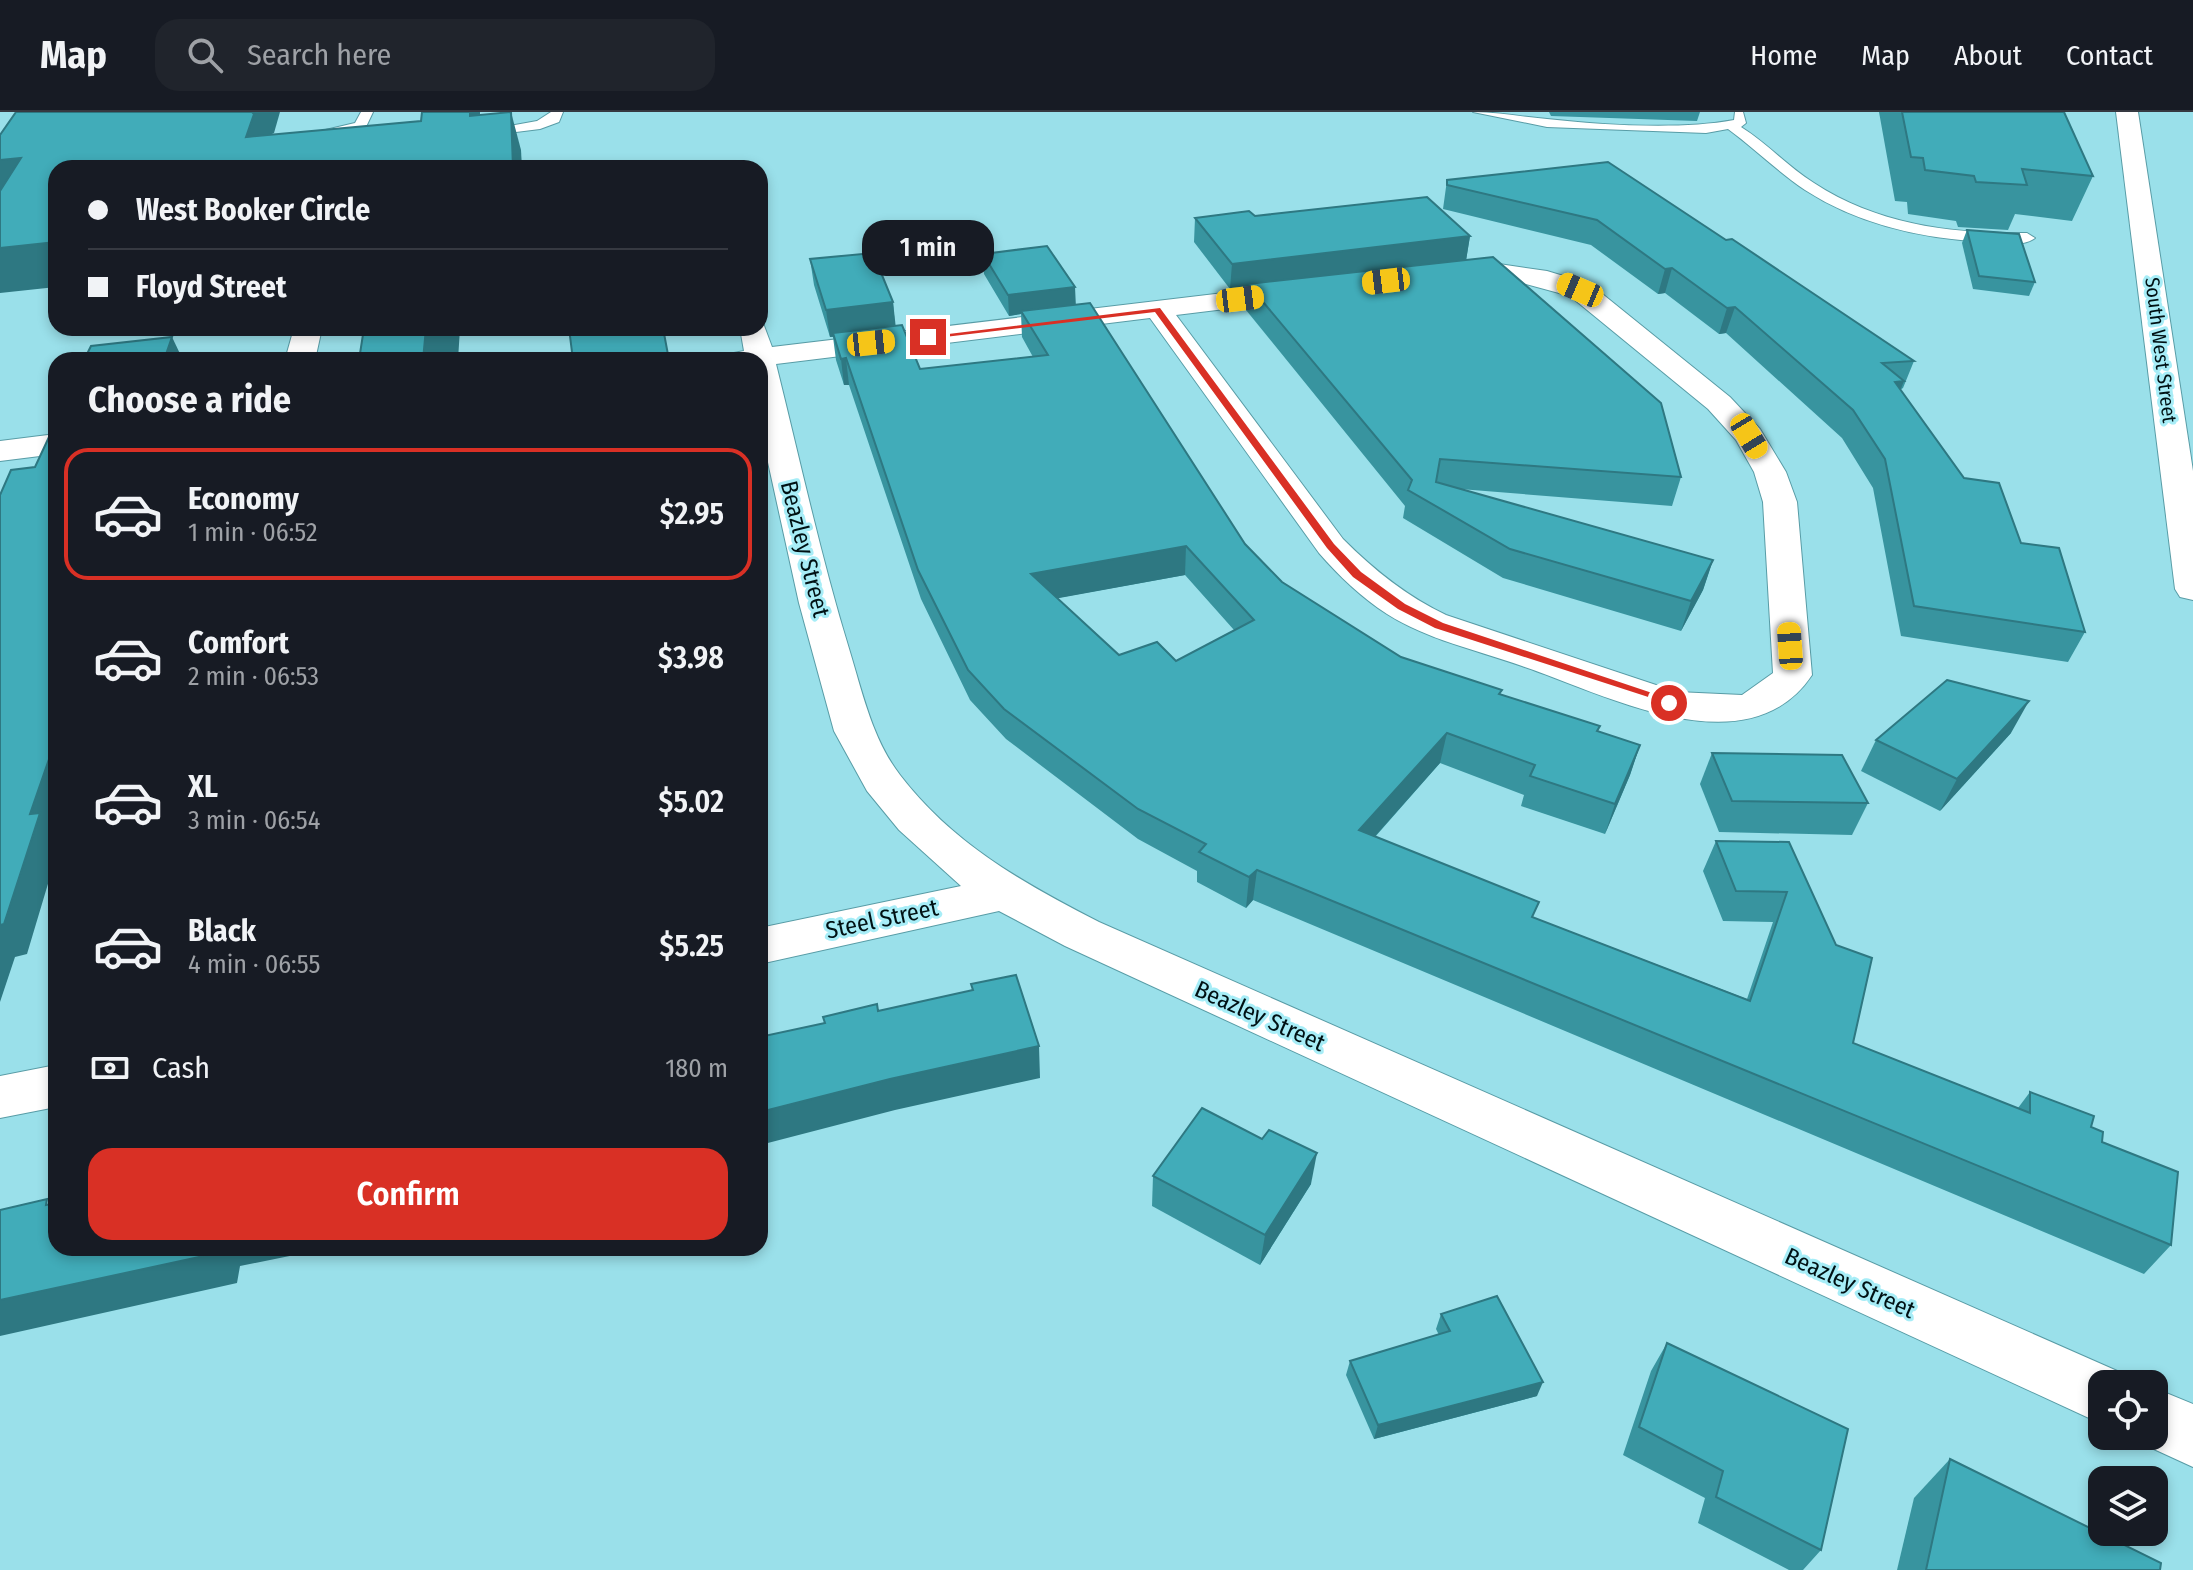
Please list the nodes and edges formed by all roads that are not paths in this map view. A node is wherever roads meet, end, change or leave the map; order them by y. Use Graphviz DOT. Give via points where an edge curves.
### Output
graph roads {
  1 [pos="367,112"];
  2 [pos="557,112"];
  3 [pos="1479,112"];
  4 [pos="2127,112"];
  5 [pos="1735,119"];
  6 [pos="306,133"];
  7 [pos="464,134"];
  8 [pos="2027,238"];
  9 [pos="1416,278"];
  10 [pos="1342,287"];
  11 [pos="1158,310"];
  12 [pos="750,348"];
  13 [pos="768,417"];
  14 [pos="48,445"];
  15 [pos="0,451"];
  16 [pos="2193,589"];
  17 [pos="1004,893"];
  18 [pos="768,944"];
  19 [pos="48,1088"];
  20 [pos="0,1097"];
  21 [pos="2088,1389"];
  22 [pos="2168,1424"];
  23 [pos="2193,1436"];
  1 -- 6 [label="lane" via="360,126"];
  2 -- 7 [label="lane" via="540,125"];
  3 -- 5 [label="lane" via="1547,123 1706,129"];
  4 -- 16 [label="street, South West Street"];
  5 -- 8 [label="lane" via="1811,187 1861,215 1960,237"];
  9 -- 11 [label="street" via="1510,271 1580,290 1719,403 1749,436 1780,502 1793,675 1777,695 1727,709 1669,703 1439,625 1402,606 1357,574 1331,546"];
  10 -- 11 [label="street"];
  11 -- 12 [label="street"];
  13 -- 17 [label="street, Beazley Street" via="854,731 882,781 914,820"];
  14 -- 15 [label="street"];
  17 -- 18 [label="street, Steel Street"];
  17 -- 21 [label="street, Beazley Street" via="1082,934"];
  19 -- 20 [label="street"];
  22 -- 23 [label="street"];
}
